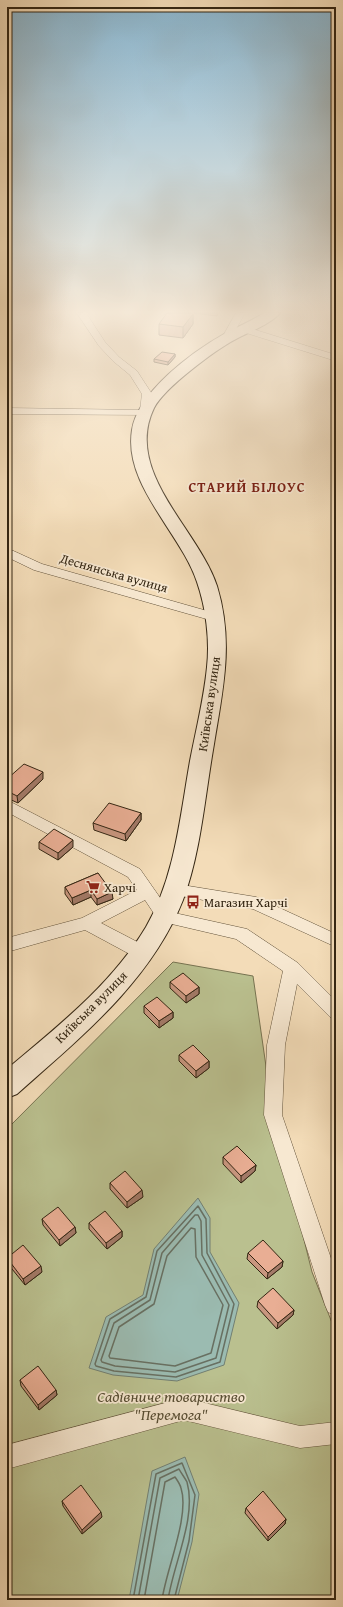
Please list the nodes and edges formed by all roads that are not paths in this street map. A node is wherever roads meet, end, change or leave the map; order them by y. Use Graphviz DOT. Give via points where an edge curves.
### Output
graph roads {
  1 [pos="143,388"];
  2 [pos="164,388"];
  3 [pos="7,411"];
  4 [pos="145,413"];
  5 [pos="7,552"];
  6 [pos="214,617"];
  7 [pos="7,805"];
  8 [pos="176,890"];
  9 [pos="147,892"];
  10 [pos="165,917"];
  11 [pos="87,923"];
  12 [pos="336,941"];
  13 [pos="7,945"];
  14 [pos="143,953"];
  15 [pos="292,968"];
  16 [pos="336,1012"];
  17 [pos="7,1086"];
  18 [pos="336,1305"];
  19 [pos="336,1433"];
  20 [pos="7,1458"];
  1 -- 4 [label="street" via="147,394"];
  2 -- 4 [label="main road, Київська вулиця"];
  3 -- 4 [label="street"];
  4 -- 6 [label="main road, Київська вулиця" via="139,437 140,459 174,526 196,556 205,577"];
  5 -- 6 [label="street, Деснянська вулиця" via="38,567"];
  6 -- 8 [label="main road, Київська вулиця" via="218,641 217,667"];
  7 -- 9 [label="street" via="134,873"];
  8 -- 10 [label="main road, Київська вулиця"];
  8 -- 12 [label="street" via="256,903"];
  9 -- 10 [label="street"];
  9 -- 11 [label="street"];
  10 -- 14 [label="main road, Київська вулиця"];
  10 -- 15 [label="street" via="241,934"];
  11 -- 13 [label="street"];
  11 -- 14 [label="street"];
  14 -- 17 [label="main road, Київська вулиця" via="95,1008"];
  15 -- 16 [label="street"];
  15 -- 18 [label="street" via="276,1045 273,1114"];
  19 -- 20 [label="street" via="300,1437 184,1409"];
}
